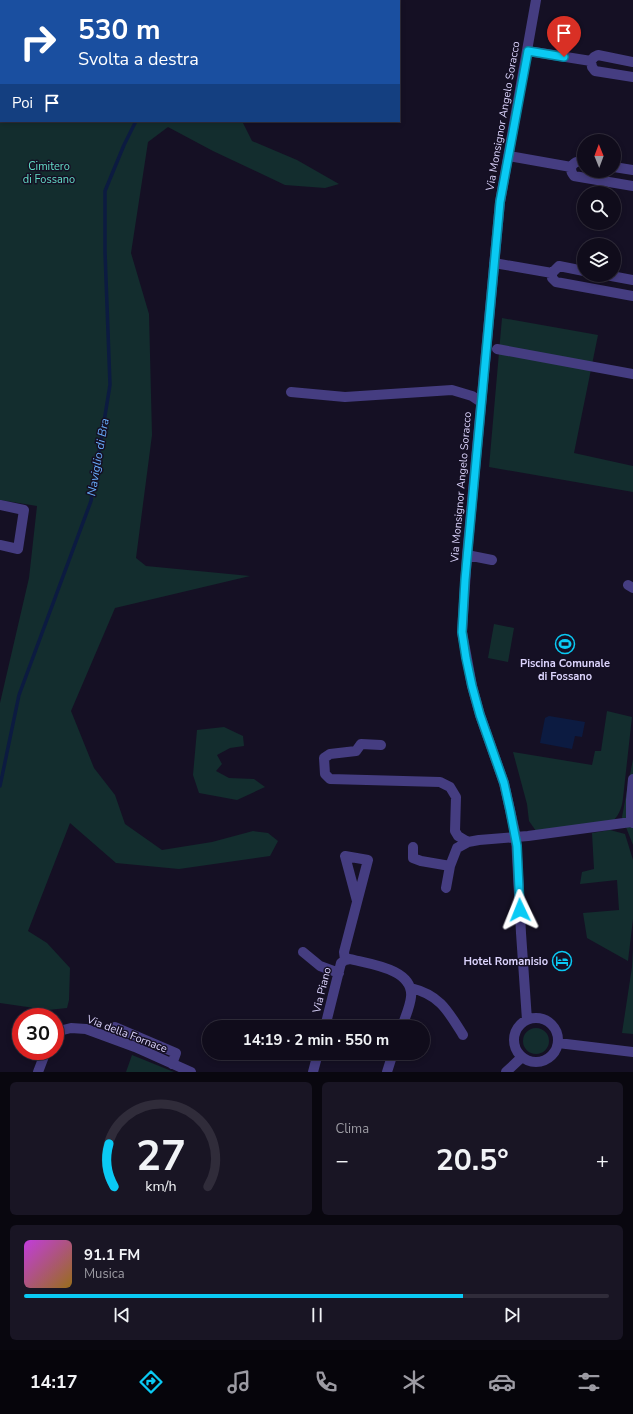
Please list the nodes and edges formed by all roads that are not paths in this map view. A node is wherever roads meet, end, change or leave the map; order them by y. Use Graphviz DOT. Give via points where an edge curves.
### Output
graph roads {
  1 [pos="536,0"];
  2 [pos="528,51"];
  3 [pos="591,61"];
  4 [pos="633,62"];
  5 [pos="633,77"];
  6 [pos="509,156"];
  7 [pos="577,162"];
  8 [pos="571,167"];
  9 [pos="621,168"];
  10 [pos="633,170"];
  11 [pos="633,186"];
  12 [pos="494,264"];
  13 [pos="577,270"];
  14 [pos="552,273"];
  15 [pos="621,278"];
  16 [pos="633,280"];
  17 [pos="633,296"];
  18 [pos="497,349"];
  19 [pos="633,374"];
  20 [pos="291,392"];
  21 [pos="480,402"];
  22 [pos="0,505"];
  23 [pos="0,545"];
  24 [pos="467,555"];
  25 [pos="492,560"];
  26 [pos="380,746"];
  27 [pos="633,778"];
  28 [pos="632,822"];
  29 [pos="516,837"];
  30 [pos="468,842"];
  31 [pos="413,847"];
  32 [pos="450,866"];
  33 [pos="446,888"];
  34 [pos="357,901"];
  35 [pos="303,952"];
  36 [pos="345,960"];
  37 [pos="339,973"];
  38 [pos="410,988"];
  39 [pos="327,1020"];
  40 [pos="404,1020"];
  41 [pos="527,1020"];
  42 [pos="115,1027"];
  43 [pos="64,1030"];
  44 [pos="463,1035"];
  45 [pos="558,1044"];
  46 [pos="633,1052"];
  47 [pos="522,1057"];
  48 [pos="43,1060"];
  49 [pos="316,1060"];
  50 [pos="391,1060"];
  51 [pos="172,1064"];
  52 [pos="38,1072"];
  53 [pos="191,1072"];
  54 [pos="313,1072"];
  55 [pos="387,1072"];
  56 [pos="506,1072"];
  1 -- 2 [label="street, Via Monsignor Angelo Soracco"];
  2 -- 3 [label="street"];
  2 -- 6 [label="street, Via Monsignor Angelo Soracco"];
  3 -- 4 [label="street" via="598,55"];
  3 -- 5 [label="street" via="596,71"];
  6 -- 8 [label="street"];
  6 -- 12 [label="street, Via Monsignor Angelo Soracco" via="500,202"];
  7 -- 8 [label="street"];
  8 -- 11 [label="street" via="574,176"];
  9 -- 10 [label="street"];
  12 -- 14 [label="street"];
  12 -- 21 [label="street, Via Monsignor Angelo Soracco"];
  13 -- 14 [label="street" via="559,266"];
  14 -- 17 [label="street" via="552,278 556,282"];
  15 -- 16 [label="street"];
  18 -- 19 [label="street"];
  20 -- 21 [label="street" via="344,397 452,390 472,396"];
  21 -- 24 [label="street, Via Monsignor Angelo Soracco"];
  22 -- 23 [label="street" via="24,510 18,549"];
  24 -- 25 [label="street"];
  24 -- 29 [label="street, Via Monsignor Angelo Soracco" via="462,632 466,658 480,715 504,783"];
  26 -- 30 [label="street" via="361,744 356,751 330,754 324,758 325,774 330,779 440,782 450,787 456,796 455,831"];
  27 -- 28 [label="street"];
  28 -- 29 [label="street"];
  29 -- 30 [label="street"];
  29 -- 41 [label="street, Via Monsignor Angelo Soracco"];
  30 -- 32 [label="street" via="457,848"];
  31 -- 32 [label="street" via="413,858"];
  32 -- 33 [label="street"];
  34 -- 36 [label="street, Via Piano" via="344,952"];
  35 -- 37 [label="street" via="320,966"];
  36 -- 37 [label="street, Via Piano" via="341,963"];
  36 -- 38 [label="street, Via Piano" via="350,959 394,971 407,980"];
  37 -- 39 [label="street, Via Piano"];
  38 -- 40 [label="street" via="411,996"];
  38 -- 44 [label="street" via="424,991 438,1000"];
  41 -- 45 [label="street" via="546,1020 558,1034"];
  41 -- 47 [label="street" via="520,1025 514,1037 516,1050"];
  42 -- 51 [label="street" via="176,1053"];
  43 -- 51 [label="street, Via della Fornace" via="86,1029"];
  45 -- 46 [label="street"];
  45 -- 47 [label="street" via="548,1059 540,1062 530,1062"];
  47 -- 56 [label="street"];
  48 -- 52 [label="street"];
  49 -- 54 [label="street"];
  50 -- 55 [label="street"];
  51 -- 53 [label="street, Via della Fornace"];
}
